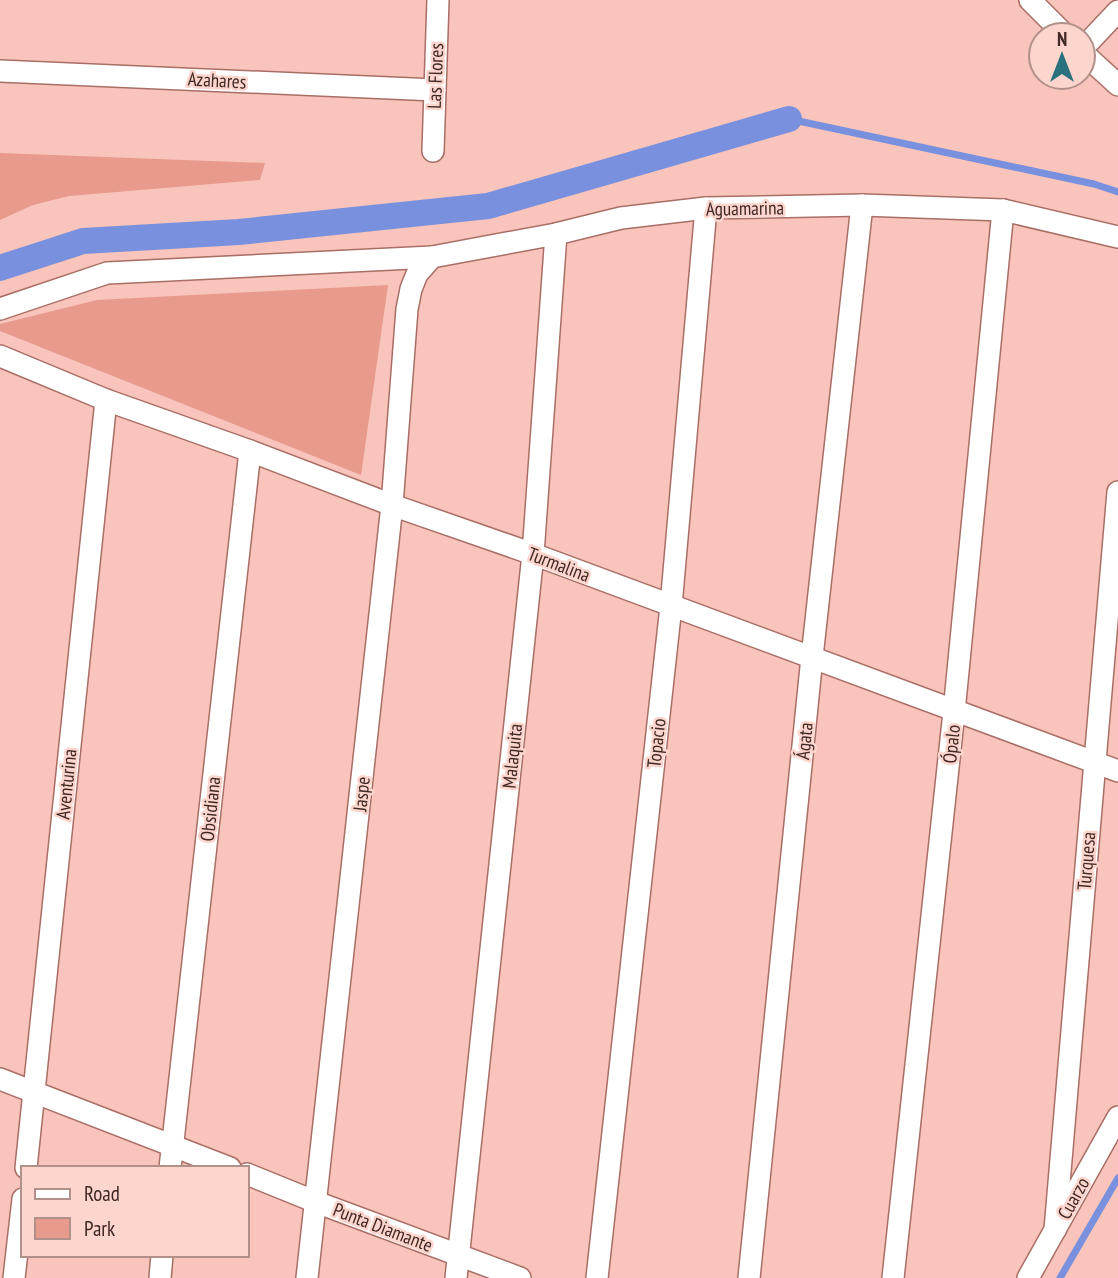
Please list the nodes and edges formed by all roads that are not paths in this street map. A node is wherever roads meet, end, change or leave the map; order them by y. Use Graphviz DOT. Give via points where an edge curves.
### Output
graph roads {
  1 [pos="438,0"];
  2 [pos="1030,0"];
  3 [pos="1118,11"];
  4 [pos="1051,21"];
  5 [pos="1097,34"];
  6 [pos="1097,64"];
  7 [pos="0,71"];
  8 [pos="1118,85"];
  9 [pos="435,90"];
  10 [pos="433,151"];
  11 [pos="862,205"];
  12 [pos="706,208"];
  13 [pos="1003,210"];
  14 [pos="556,233"];
  15 [pos="1118,237"];
  16 [pos="432,257"];
  17 [pos="0,309"];
  18 [pos="0,356"];
  19 [pos="106,400"];
  20 [pos="250,451"];
  21 [pos="1118,492"];
  22 [pos="392,505"];
  23 [pos="533,554"];
  24 [pos="671,606"];
  25 [pos="813,657"];
  26 [pos="954,712"];
  27 [pos="1094,762"];
  28 [pos="1118,771"];
  29 [pos="0,1079"];
  30 [pos="34,1092"];
  31 [pos="1118,1117"];
  32 [pos="172,1144"];
  33 [pos="26,1166"];
  34 [pos="170,1166"];
  35 [pos="225,1166"];
  36 [pos="248,1174"];
  37 [pos="316,1202"];
  38 [pos="21,1219"];
  39 [pos="1055,1230"];
  40 [pos="458,1256"];
  41 [pos="162,1257"];
  42 [pos="15,1278"];
  43 [pos="160,1278"];
  44 [pos="307,1278"];
  45 [pos="456,1278"];
  46 [pos="520,1278"];
  47 [pos="597,1278"];
  48 [pos="749,1278"];
  49 [pos="892,1278"];
  50 [pos="1028,1278"];
  1 -- 9 [label="street, Las Flores"];
  2 -- 4 [label="street"];
  3 -- 5 [label="street"];
  6 -- 8 [label="street"];
  7 -- 9 [label="street, Azahares"];
  9 -- 10 [label="street, Las Flores"];
  11 -- 12 [label="street, Aguamarina"];
  11 -- 13 [label="street, Aguamarina"];
  11 -- 25 [label="street, Ágata"];
  12 -- 14 [label="street, Aguamarina" via="621,218"];
  12 -- 24 [label="street, Topacio"];
  13 -- 15 [label="street, Aguamarina"];
  13 -- 26 [label="street, Ópalo"];
  14 -- 16 [label="street, Aguamarina"];
  14 -- 23 [label="street, Malaquita"];
  16 -- 17 [label="street, Aguamarina" via="107,273"];
  16 -- 22 [label="street, Jaspe" via="417,274 407,309"];
  18 -- 19 [label="street, Turmalina"];
  19 -- 20 [label="street, Turmalina"];
  19 -- 30 [label="street, Aventurina"];
  20 -- 22 [label="street, Turmalina"];
  20 -- 32 [label="street, Obsidiana"];
  21 -- 27 [label="street, Turquesa"];
  22 -- 23 [label="street, Turmalina"];
  22 -- 37 [label="street, Jaspe"];
  23 -- 24 [label="street, Turmalina"];
  23 -- 40 [label="street, Malaquita"];
  24 -- 25 [label="street, Turmalina"];
  24 -- 47 [label="street, Topacio"];
  25 -- 26 [label="street, Turmalina"];
  25 -- 48 [label="street, Ágata"];
  26 -- 27 [label="street, Turmalina"];
  26 -- 49 [label="street, Ópalo"];
  27 -- 28 [label="street, Turmalina"];
  27 -- 39 [label="street, Turquesa"];
  29 -- 30 [label="street"];
  30 -- 32 [label="street"];
  30 -- 33 [label="street, Aventurina"];
  31 -- 39 [label="street, Cuarzo"];
  32 -- 34 [label="street, Obsidiana"];
  32 -- 35 [label="street"];
  36 -- 37 [label="street, Punta Diamante"];
  37 -- 40 [label="street, Punta Diamante"];
  37 -- 44 [label="street, Jaspe"];
  38 -- 42 [label="street"];
  39 -- 50 [label="street, Cuarzo"];
  40 -- 45 [label="street, Malaquita"];
  40 -- 46 [label="street, Punta Diamante"];
  41 -- 43 [label="street"];
}
